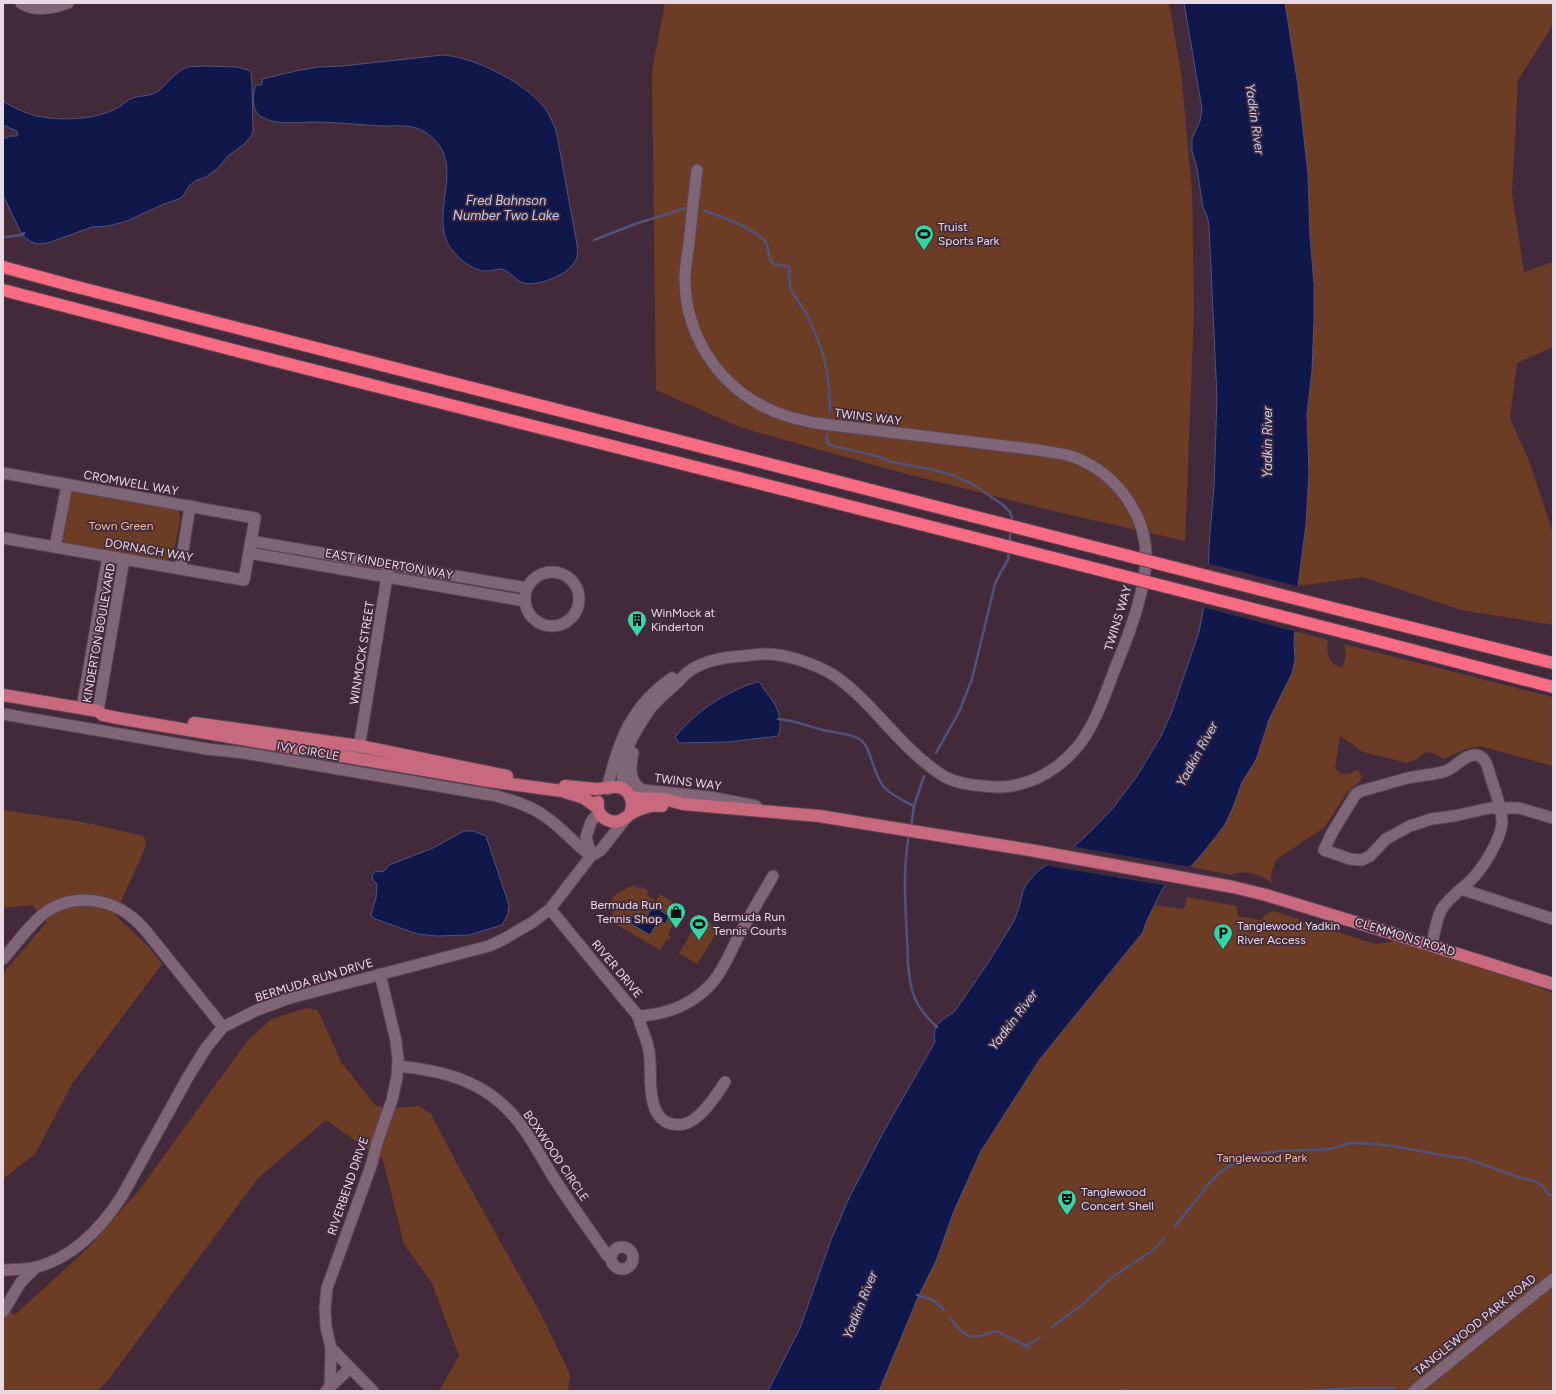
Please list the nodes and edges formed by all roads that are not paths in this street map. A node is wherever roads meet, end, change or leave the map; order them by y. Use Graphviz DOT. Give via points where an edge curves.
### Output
graph roads {
  1 [pos="21,3"];
  2 [pos="68,3"];
  3 [pos="697,170"];
  4 [pos="3,267"];
  5 [pos="3,290"];
  6 [pos="3,473"];
  7 [pos="67,485"];
  8 [pos="190,506"];
  9 [pos="3,538"];
  10 [pos="251,541"];
  11 [pos="55,547"];
  12 [pos="249,553"];
  13 [pos="108,556"];
  14 [pos="124,559"];
  15 [pos="389,565"];
  16 [pos="180,569"];
  17 [pos="388,577"];
  18 [pos="527,588"];
  19 [pos="525,601"];
  20 [pos="1553,663"];
  21 [pos="685,674"];
  22 [pos="1553,687"];
  23 [pos="3,695"];
  24 [pos="82,708"];
  25 [pos="98,711"];
  26 [pos="3,714"];
  27 [pos="646,717"];
  28 [pos="280,746"];
  29 [pos="360,746"];
  30 [pos="607,789"];
  31 [pos="627,792"];
  32 [pos="683,804"];
  33 [pos="1499,807"];
  34 [pos="599,810"];
  35 [pos="784,811"];
  36 [pos="628,816"];
  37 [pos="1553,818"];
  38 [pos="591,856"];
  39 [pos="773,876"];
  40 [pos="1461,889"];
  41 [pos="550,909"];
  42 [pos="1553,919"];
  43 [pos="1432,945"];
  44 [pos="3,959"];
  45 [pos="380,974"];
  46 [pos="1553,984"];
  47 [pos="638,1016"];
  48 [pos="223,1028"];
  49 [pos="398,1066"];
  50 [pos="725,1082"];
  51 [pos="611,1258"];
  52 [pos="36,1267"];
  53 [pos="3,1270"];
  54 [pos="1553,1279"];
  55 [pos="3,1312"];
  56 [pos="331,1348"];
  57 [pos="350,1368"];
  58 [pos="328,1389"];
  59 [pos="373,1391"];
  60 [pos="1414,1391"];
  1 -- 2 [label="street" via="42,9"];
  3 -- 21 [label="street, TWINS WAY" via="685,279 689,316 701,345 718,372 739,392 761,406 786,416 815,423 1038,450 1067,456 1088,464 1121,489 1136,514 1145,542 1146,561 1132,623 1090,729 1062,763 1039,778 1015,786 966,784 945,776 915,754 860,697 834,676 806,662 769,654 730,657 698,666"];
  4 -- 20 [label="highway, bridge"];
  5 -- 22 [label="highway, bridge"];
  6 -- 7 [label="street, CROMWELL WAY"];
  7 -- 8 [label="street, CROMWELL WAY"];
  7 -- 11 [label="street"];
  8 -- 10 [label="street, CROMWELL WAY" via="256,518"];
  8 -- 16 [label="street"];
  9 -- 11 [label="street, DORNACH WAY"];
  10 -- 12 [label="street"];
  10 -- 15 [label="street, EAST KINDERTON WAY"];
  11 -- 13 [label="street, DORNACH WAY"];
  12 -- 16 [label="street, DORNACH WAY" via="244,580"];
  12 -- 17 [label="street, EAST KINDERTON WAY"];
  13 -- 14 [label="street, DORNACH WAY"];
  13 -- 24 [label="street, KINDERTON BOULEVARD"];
  14 -- 16 [label="street, DORNACH WAY"];
  14 -- 25 [label="street, KINDERTON BOULEVARD"];
  15 -- 17 [label="street, WINMOCK STREET"];
  15 -- 18 [label="street, EAST KINDERTON WAY"];
  17 -- 19 [label="street, EAST KINDERTON WAY"];
  17 -- 29 [label="street, WINMOCK STREET"];
  18 -- 19 [label="street"];
  18 -- 19 [label="street" via="540,574 559,572 575,584 579,603 569,620 551,626 533,618"];
  21 -- 27 [label="street, TWINS WAY" via="655,703"];
  21 -- 30 [label="street, TWINS WAY" via="677,674 665,683 636,713 616,752"];
  23 -- 24 [label="main road"];
  24 -- 25 [label="main road"];
  25 -- 28 [label="main road" via="123,719"];
  25 -- 29 [label="main road" via="105,708"];
  26 -- 38 [label="street, IVY CIRCLE" via="497,796 544,815"];
  27 -- 31 [label="street, TWINS WAY" via="634,731 627,750 622,774"];
  27 -- 35 [label="street, TWINS WAY" via="631,763 632,777 640,788 710,797"];
  28 -- 29 [label="street" via="293,743 355,751"];
  28 -- 34 [label="main road" via="562,791 584,798"];
  29 -- 30 [label="main road" via="527,780"];
  30 -- 31 [label="main road" via="615,787"];
  30 -- 34 [label="main road" via="600,795 597,804"];
  31 -- 32 [label="main road" via="637,798 664,799"];
  31 -- 36 [label="main road" via="633,805"];
  32 -- 35 [label="main road, CLEMMONS ROAD"];
  32 -- 36 [label="main road" via="648,806"];
  33 -- 33 [label="street" via="1486,762 1477,755 1470,755 1447,770 1357,792 1324,850 1350,859 1362,860 1370,856 1386,839 1418,823"];
  33 -- 37 [label="street" via="1519,808"];
  33 -- 40 [label="street" via="1502,820 1496,841 1481,867"];
  34 -- 36 [label="main road" via="609,821 618,822"];
  34 -- 38 [label="street, BERMUDA RUN DRIVE"];
  35 -- 43 [label="main road, CLEMMONS ROAD" via="1030,850 1233,887"];
  36 -- 38 [label="street, BERMUDA RUN DRIVE" via="601,850"];
  38 -- 41 [label="street, BERMUDA RUN DRIVE"];
  39 -- 47 [label="street, RIVER DRIVE" via="716,978 701,994 668,1012"];
  40 -- 42 [label="street"];
  40 -- 43 [label="street" via="1442,910"];
  41 -- 45 [label="street, BERMUDA RUN DRIVE" via="533,922 489,946"];
  41 -- 47 [label="street, RIVER DRIVE"];
  43 -- 46 [label="main road, CLEMMONS ROAD"];
  44 -- 48 [label="street" via="37,920 55,906 78,900 105,902 117,907 143,928"];
  45 -- 48 [label="street, BERMUDA RUN DRIVE" via="283,1001 257,1010"];
  45 -- 49 [label="street, RIVERBEND DRIVE" via="395,1035"];
  47 -- 50 [label="street" via="650,1053 653,1102 656,1112 663,1120 672,1125 695,1119"];
  48 -- 52 [label="street, BERMUDA RUN DRIVE" via="206,1048 188,1077 113,1210 86,1240 60,1257"];
  49 -- 51 [label="street, BOXWOOD CIRCLE" via="422,1068 455,1076 501,1103 523,1128 559,1185"];
  49 -- 56 [label="street, RIVERBEND DRIVE" via="392,1100 371,1166 327,1288 324,1308"];
  52 -- 53 [label="street, BERMUDA RUN DRIVE"];
  52 -- 55 [label="street, BERMUDA RUN DRIVE" via="22,1282"];
  54 -- 60 [label="street, TANGLEWOOD PARK ROAD"];
  56 -- 57 [label="street"];
  56 -- 58 [label="street, RIVERBEND DRIVE"];
  57 -- 58 [label="street"];
  57 -- 59 [label="street"];
}
